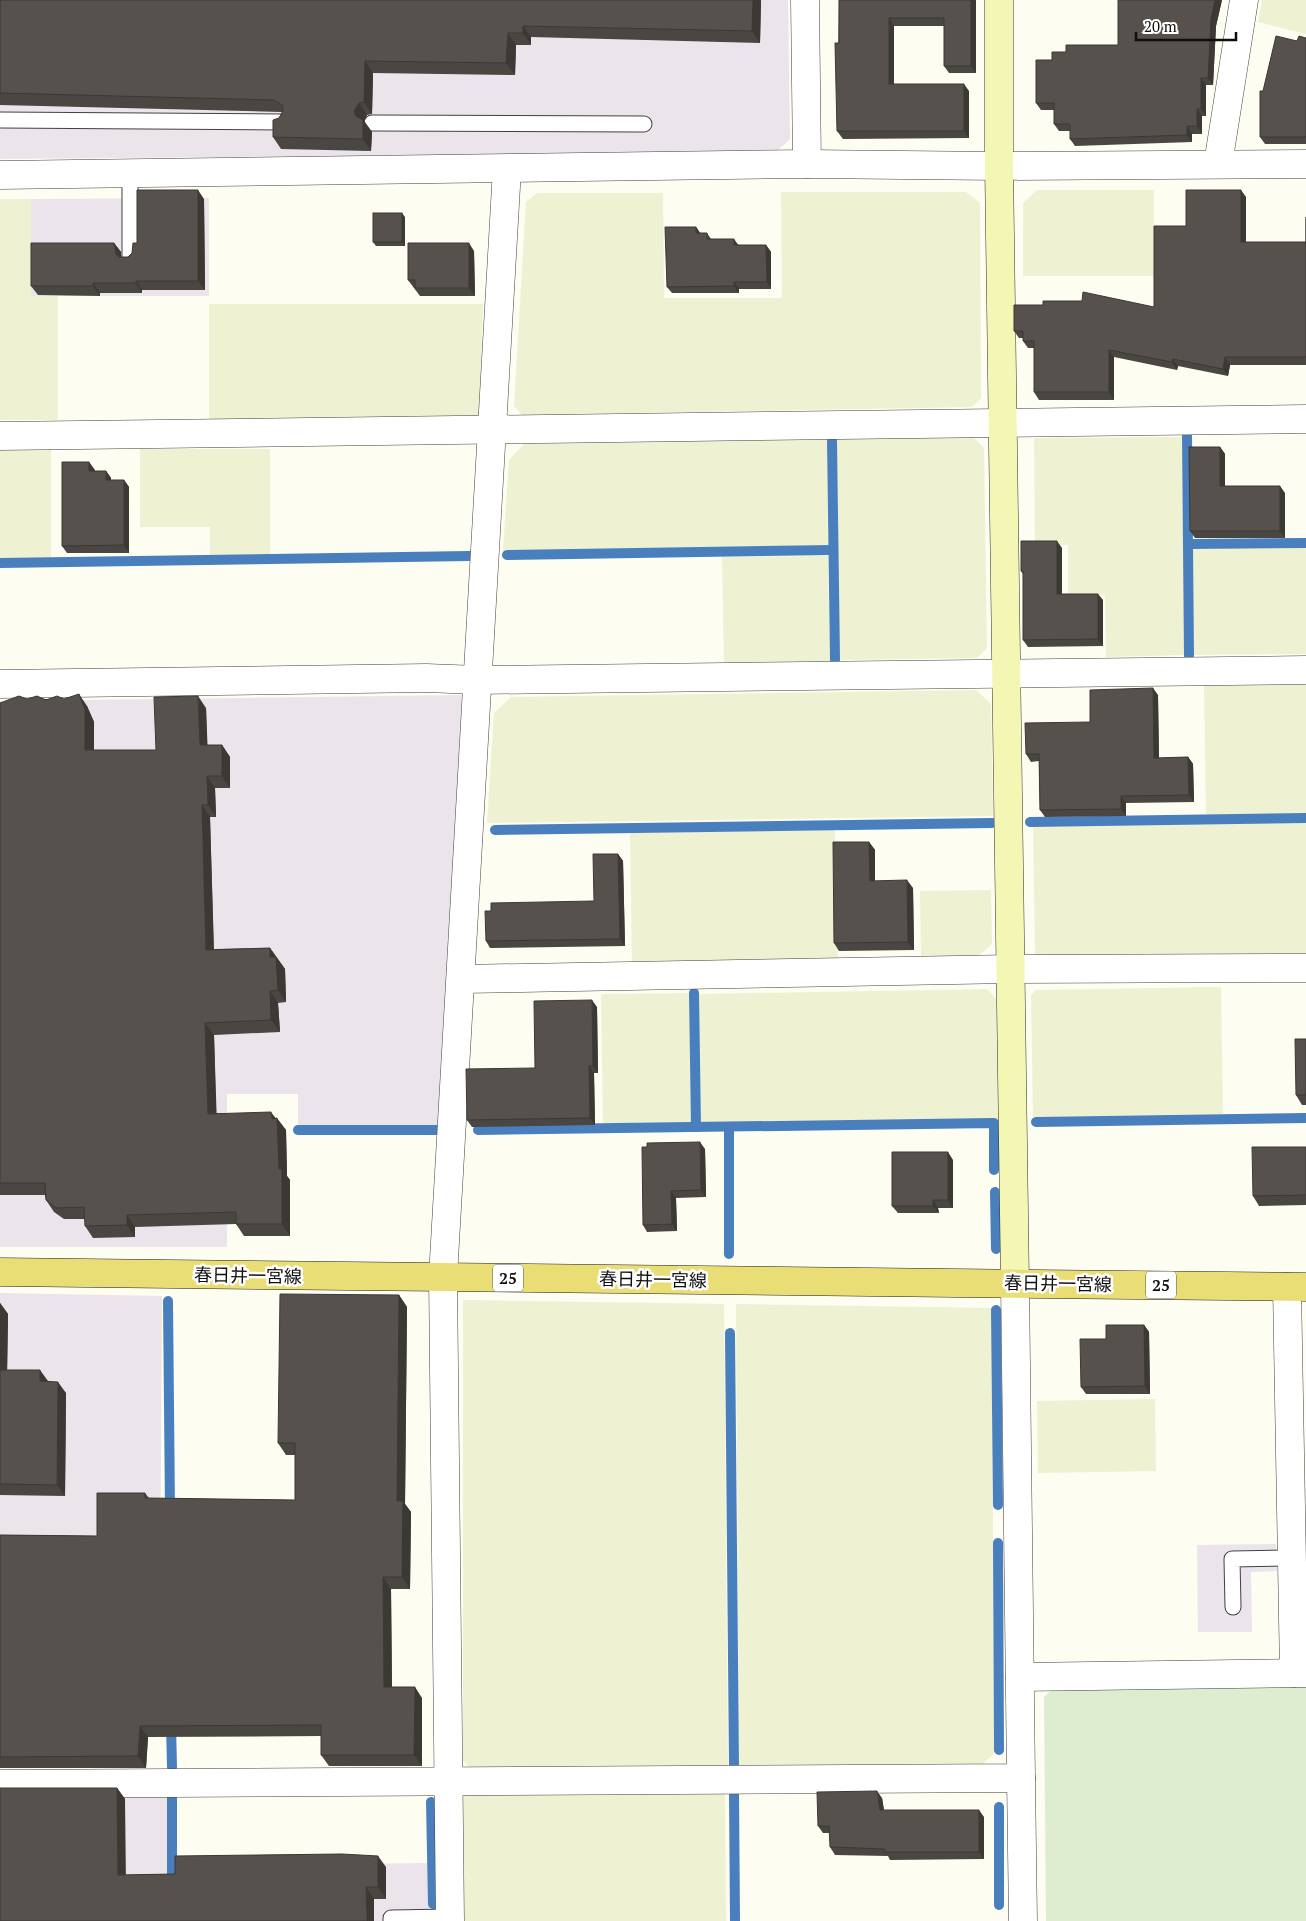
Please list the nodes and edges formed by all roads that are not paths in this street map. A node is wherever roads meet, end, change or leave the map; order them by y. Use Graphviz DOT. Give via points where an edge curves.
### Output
graph roads {
  1 [pos="805,0"];
  2 [pos="999,0"];
  3 [pos="1244,0"];
  4 [pos="0,120"];
  5 [pos="282,122"];
  6 [pos="372,123"];
  7 [pos="644,124"];
  8 [pos="807,164"];
  9 [pos="1218,164"];
  10 [pos="1306,164"];
  11 [pos="999,166"];
  12 [pos="507,169"];
  13 [pos="130,174"];
  14 [pos="0,175"];
  15 [pos="130,258"];
  16 [pos="1306,419"];
  17 [pos="1003,424"];
  18 [pos="492,429"];
  19 [pos="0,436"];
  20 [pos="1306,670"];
  21 [pos="1006,673"];
  22 [pos="478,680"];
  23 [pos="0,684"];
  24 [pos="1306,968"];
  25 [pos="1011,969"];
  26 [pos="462,979"];
  27 [pos="0,1272"];
  28 [pos="444,1277"];
  29 [pos="1016,1283"];
  30 [pos="1297,1287"];
  31 [pos="1297,1568"];
  32 [pos="1233,1606"];
  33 [pos="1300,1673"];
  34 [pos="1020,1677"];
  35 [pos="1021,1778"];
  36 [pos="448,1782"];
  37 [pos="0,1784"];
  38 [pos="450,1919"];
  39 [pos="391,1921"];
  40 [pos="1023,1921"];
  1 -- 8 [label="street"];
  2 -- 11 [label="street"];
  3 -- 9 [label="street"];
  4 -- 5 [label="lane"];
  6 -- 7 [label="lane"];
  8 -- 11 [label="street"];
  8 -- 12 [label="street"];
  9 -- 10 [label="street"];
  9 -- 11 [label="street"];
  11 -- 17 [label="street"];
  12 -- 13 [label="street"];
  12 -- 18 [label="street"];
  13 -- 14 [label="street"];
  13 -- 15 [label="lane"];
  16 -- 17 [label="street"];
  17 -- 18 [label="street"];
  17 -- 21 [label="street"];
  18 -- 19 [label="street"];
  18 -- 22 [label="street"];
  20 -- 21 [label="street"];
  21 -- 22 [label="street"];
  21 -- 25 [label="street"];
  22 -- 23 [label="street"];
  22 -- 26 [label="street"];
  24 -- 25 [label="street"];
  25 -- 26 [label="street"];
  25 -- 29 [label="street"];
  26 -- 28 [label="street"];
  27 -- 28 [label="main road, 春日井一宮線 / 25"];
  28 -- 29 [label="main road, 春日井一宮線 / 25"];
  28 -- 36 [label="street"];
  29 -- 30 [label="main road, 春日井一宮線 / 25"];
  29 -- 34 [label="street"];
  30 -- 31 [label="street"];
  31 -- 32 [label="lane" via="1232,1559"];
  31 -- 33 [label="street"];
  33 -- 34 [label="street"];
  34 -- 35 [label="street"];
  35 -- 36 [label="street"];
  35 -- 40 [label="street"];
  36 -- 37 [label="street"];
  36 -- 38 [label="street"];
  38 -- 39 [label="lane" via="391,1918"];
}
